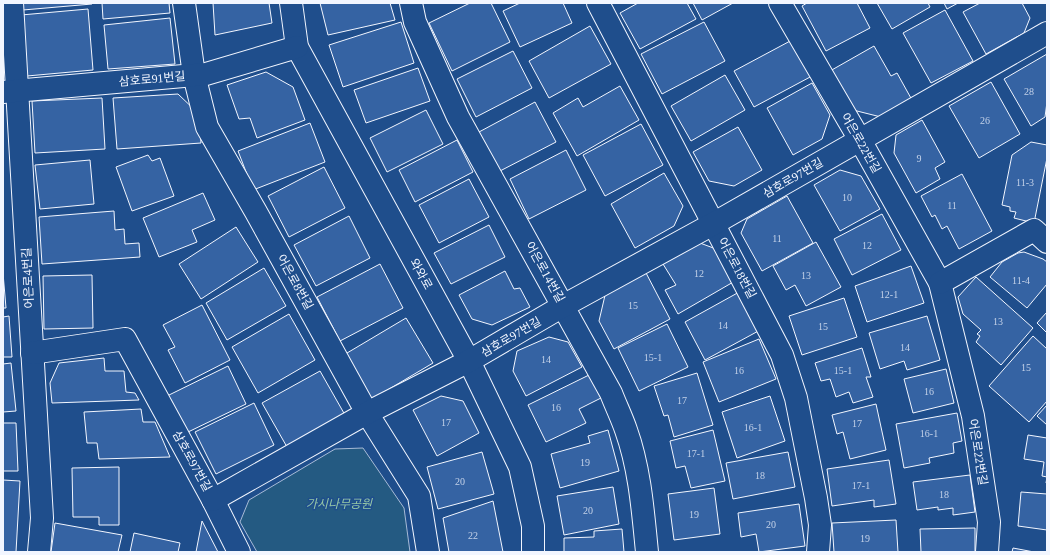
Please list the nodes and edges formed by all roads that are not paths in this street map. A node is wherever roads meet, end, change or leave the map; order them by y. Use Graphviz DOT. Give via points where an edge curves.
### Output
graph roads {
  1 [pos="12,3"];
  2 [pos="184,3"];
  3 [pos="291,3"];
  4 [pos="411,3"];
  5 [pos="598,3"];
  6 [pos="780,3"];
  7 [pos="1047,33"];
  8 [pos="297,47"];
  9 [pos="194,75"];
  10 [pos="10,92"];
  11 [pos="860,140"];
  12 [pos="713,224"];
  13 [pos="1047,242"];
  14 [pos="940,283"];
  15 [pos="563,306"];
  16 [pos="32,353"];
  17 [pos="469,361"];
  18 [pos="367,413"];
  19 [pos="213,500"];
  20 [pos="40,552"];
  21 [pos="239,552"];
  22 [pos="428,552"];
  23 [pos="533,552"];
  24 [pos="647,552"];
  25 [pos="818,552"];
  26 [pos="987,552"];
  1 -- 10 [label="street, 어은로4번길"];
  2 -- 9 [label="street, 어은로8번길"];
  3 -- 8 [label="street, 와와로"];
  4 -- 15 [label="street, 어은로14번길" via="415,22 458,116"];
  5 -- 12 [label="street, 어은로18번길"];
  6 -- 11 [label="street, 어은로22번길"];
  7 -- 11 [label="street, 삼호로97번길"];
  8 -- 9 [label="street, 삼호로91번길" via="206,74"];
  8 -- 17 [label="street, 와와로"];
  9 -- 10 [label="street, 삼호로91번길"];
  9 -- 18 [label="street, 어은로8번길" via="207,127"];
  10 -- 16 [label="street, 어은로4번길"];
  11 -- 12 [label="street, 삼호로97번길"];
  11 -- 14 [label="street, 어은로22번길"];
  12 -- 15 [label="street, 삼호로97번길"];
  12 -- 25 [label="street, 어은로18번길" via="782,355 796,398 820,525"];
  13 -- 14 [label="street" via="1034,230"];
  14 -- 26 [label="street, 어은로22번길" via="973,416 989,522"];
  15 -- 17 [label="street, 삼호로97번길"];
  15 -- 24 [label="street, 어은로14번길" via="611,393 627,431 641,495"];
  16 -- 19 [label="street, 삼호로97번길" via="125,339"];
  16 -- 20 [label="street, 어은로4번길" via="42,518"];
  17 -- 18 [label="street, 삼호로97번길"];
  17 -- 23 [label="street, 와와로" via="520,467 533,526"];
  18 -- 19 [label="street, 삼호로97번길"];
  18 -- 22 [label="street, 어은로8번길" via="419,496"];
  19 -- 21 [label="street"];
}
